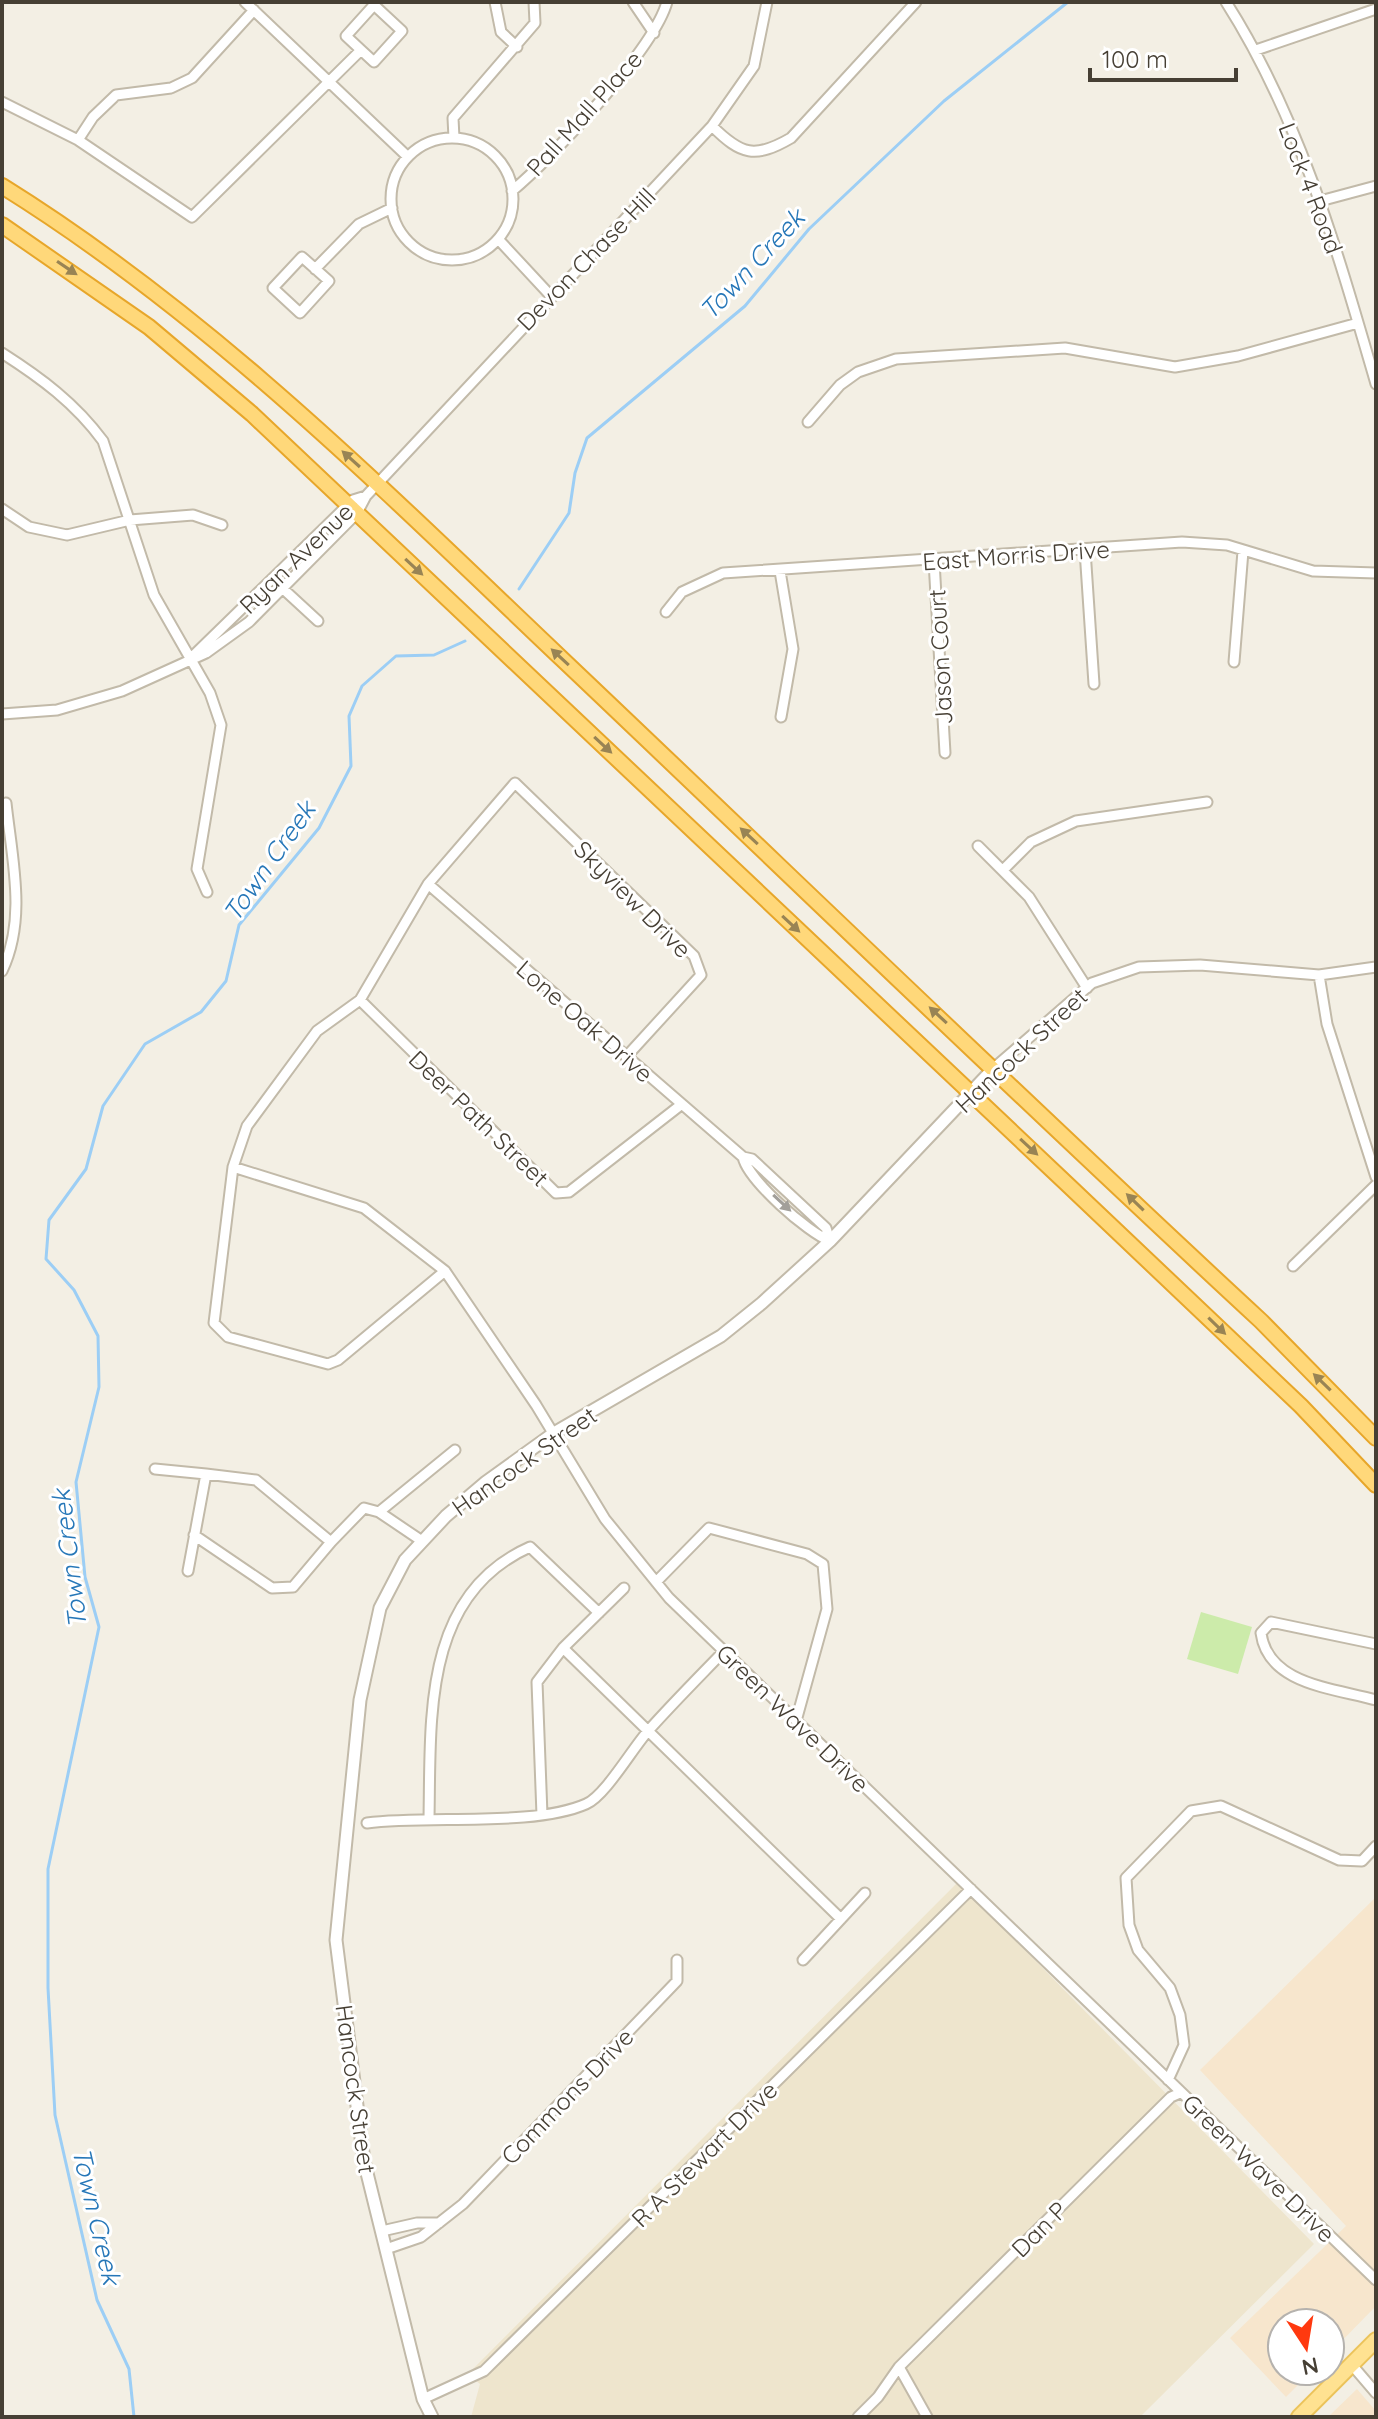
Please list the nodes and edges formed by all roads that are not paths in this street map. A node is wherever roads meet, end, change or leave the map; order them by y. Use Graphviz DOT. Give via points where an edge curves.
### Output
graph roads {
  1 [pos="245,2"];
  2 [pos="495,2"];
  3 [pos="534,2"];
  4 [pos="633,2"];
  5 [pos="667,2"];
  6 [pos="767,2"];
  7 [pos="916,2"];
  8 [pos="1226,2"];
  9 [pos="1376,9"];
  10 [pos="254,10"];
  11 [pos="654,33"];
  12 [pos="517,47"];
  13 [pos="361,50"];
  14 [pos="1256,50"];
  15 [pos="328,81"];
  16 [pos="2,102"];
  17 [pos="712,126"];
  18 [pos="454,138"];
  19 [pos="78,140"];
  20 [pos="408,157"];
  21 [pos="2,186"];
  22 [pos="1376,186"];
  23 [pos="512,191"];
  24 [pos="1320,201"];
  25 [pos="392,208"];
  26 [pos="2,225"];
  27 [pos="498,239"];
  28 [pos="315,269"];
  29 [pos="550,295"];
  30 [pos="1358,323"];
  31 [pos="1376,340"];
  32 [pos="1364,343"];
  33 [pos="2,353"];
  34 [pos="1376,384"];
  35 [pos="808,422"];
  36 [pos="378,484"];
  37 [pos="366,496"];
  38 [pos="2,509"];
  39 [pos="353,509"];
  40 [pos="130,520"];
  41 [pos="222,525"];
  42 [pos="1085,550"];
  43 [pos="1243,551"];
  44 [pos="934,561"];
  45 [pos="780,571"];
  46 [pos="1376,573"];
  47 [pos="274,581"];
  48 [pos="283,589"];
  49 [pos="666,612"];
  50 [pos="318,621"];
  51 [pos="192,657"];
  52 [pos="1234,662"];
  53 [pos="1094,684"];
  54 [pos="2,714"];
  55 [pos="781,717"];
  56 [pos="945,753"];
  57 [pos="1207,802"];
  58 [pos="6,803"];
  59 [pos="978,846"];
  60 [pos="1003,870"];
  61 [pos="428,884"];
  62 [pos="207,892"];
  63 [pos="1376,967"];
  64 [pos="2,971"];
  65 [pos="1319,975"];
  66 [pos="1087,988"];
  67 [pos="360,1000"];
  68 [pos="626,1057"];
  69 [pos="994,1068"];
  70 [pos="972,1094"];
  71 [pos="682,1104"];
  72 [pos="233,1167"];
  73 [pos="1376,1177"];
  74 [pos="1376,1185"];
  75 [pos="830,1241"];
  76 [pos="1293,1266"];
  77 [pos="445,1271"];
  78 [pos="554,1433"];
  79 [pos="1376,1438"];
  80 [pos="455,1450"];
  81 [pos="155,1469"];
  82 [pos="206,1474"];
  83 [pos="1376,1485"];
  84 [pos="379,1512"];
  85 [pos="194,1535"];
  86 [pos="422,1541"];
  87 [pos="331,1542"];
  88 [pos="188,1571"];
  89 [pos="656,1582"];
  90 [pos="624,1588"];
  91 [pos="599,1613"];
  92 [pos="1376,1644"];
  93 [pos="563,1648"];
  94 [pos="724,1651"];
  95 [pos="1376,1700"];
  96 [pos="796,1721"];
  97 [pos="648,1731"];
  98 [pos="542,1815"];
  99 [pos="429,1818"];
  100 [pos="367,1823"];
  101 [pos="1376,1846"];
  102 [pos="971,1889"];
  103 [pos="865,1893"];
  104 [pos="841,1919"];
  105 [pos="677,1960"];
  106 [pos="803,1960"];
  107 [pos="1168,2080"];
  108 [pos="1176,2095"];
  109 [pos="439,2223"];
  110 [pos="382,2231"];
  111 [pos="386,2249"];
  112 [pos="1376,2280"];
  113 [pos="1376,2340"];
  114 [pos="1352,2365"];
  115 [pos="899,2367"];
  116 [pos="1376,2393"];
  117 [pos="423,2399"];
  118 [pos="432,2417"];
  119 [pos="858,2417"];
  120 [pos="927,2417"];
  121 [pos="1299,2417"];
  1 -- 10 [label="street"];
  2 -- 12 [label="street" via="501,32"];
  3 -- 12 [label="street" via="535,23"];
  4 -- 11 [label="street, Pall Mall Place"];
  5 -- 11 [label="street, Pall Mall Place"];
  6 -- 17 [label="street, Devon Chase Hill" via="754,66"];
  7 -- 17 [label="street" via="791,138 750,152 734,148"];
  8 -- 14 [label="street, Lock 4 Road"];
  9 -- 14 [label="street"];
  10 -- 15 [label="street"];
  10 -- 19 [label="street" via="192,78 171,88 116,95"];
  11 -- 23 [label="street, Pall Mall Place" via="535,172"];
  12 -- 18 [label="street" via="453,118"];
  13 -- 13 [label="street" via="374,62 402,31 374,5 346,36"];
  13 -- 15 [label="street"];
  14 -- 24 [label="street, Lock 4 Road"];
  15 -- 19 [label="street" via="192,217"];
  15 -- 20 [label="street"];
  16 -- 19 [label="street"];
  17 -- 29 [label="street, Devon Chase Hill"];
  18 -- 20 [label="street" via="435,140"];
  18 -- 23 [label="street" via="489,150 506,169"];
  20 -- 25 [label="street" via="393,183"];
  36 -- 21 [label="highway, one-way" via="197,324"];
  22 -- 24 [label="street"];
  23 -- 27 [label="street" via="514,201"];
  24 -- 30 [label="street, Lock 4 Road"];
  25 -- 27 [label="street" via="404,236 433,257 459,260 479,254"];
  25 -- 28 [label="street" via="359,224"];
  26 -- 39 [label="highway, one-way" via="89,282 180,352"];
  27 -- 29 [label="street"];
  28 -- 28 [label="street" via="329,281 300,313 273,288 302,257"];
  29 -- 36 [label="street, Devon Chase Hill"];
  30 -- 32 [label="street, Lock 4 Road"];
  30 -- 35 [label="street" via="1238,356 1175,367 1065,348 896,359 858,372"];
  31 -- 32 [label="street"];
  32 -- 34 [label="street, Lock 4 Road"];
  33 -- 40 [label="street" via="48,383 87,419 103,441"];
  36 -- 37 [label="street, Devon Chase Hill"];
  69 -- 36 [label="highway, one-way"];
  37 -- 39 [label="street, Ryan Avenue"];
  38 -- 40 [label="street" via="29,527 67,535"];
  39 -- 47 [label="street, Ryan Avenue"];
  39 -- 48 [label="street, Ryan Avenue"];
  39 -- 70 [label="highway, one-way"];
  40 -- 41 [label="street" via="193,515"];
  40 -- 51 [label="street" via="154,595"];
  42 -- 43 [label="street, East Morris Drive" via="1182,542"];
  42 -- 44 [label="street, East Morris Drive"];
  42 -- 53 [label="street"];
  43 -- 46 [label="street, East Morris Drive" via="1313,571"];
  43 -- 52 [label="street"];
  44 -- 45 [label="street, East Morris Drive"];
  44 -- 56 [label="street, Jason Court"];
  45 -- 49 [label="street, East Morris Drive" via="723,573 682,592"];
  45 -- 55 [label="street" via="793,649"];
  47 -- 48 [label="street"];
  47 -- 51 [label="street, Ryan Avenue"];
  48 -- 50 [label="street"];
  48 -- 51 [label="street, Ryan Avenue" via="249,622"];
  51 -- 54 [label="street, Ryan Avenue" via="122,691 57,710"];
  51 -- 62 [label="street" via="221,725 197,869"];
  57 -- 60 [label="street" via="1076,821 1031,842"];
  58 -- 64 [label="street" via="17,908 16,931"];
  59 -- 60 [label="street"];
  60 -- 66 [label="street" via="1029,897"];
  61 -- 67 [label="street"];
  61 -- 68 [label="street, Lone Oak Drive"];
  61 -- 68 [label="street, Skyview Drive" via="515,783 694,956 701,975"];
  63 -- 65 [label="street, Hancock Street"];
  65 -- 66 [label="street, Hancock Street" via="1200,965 1139,967"];
  65 -- 73 [label="street" via="1327,1024"];
  66 -- 69 [label="street, Hancock Street"];
  67 -- 71 [label="street, Deer Path Street" via="556,1193 569,1192"];
  67 -- 72 [label="street" via="317,1031 290,1063 247,1126"];
  68 -- 71 [label="street, Lone Oak Drive"];
  69 -- 70 [label="street, Hancock Street"];
  79 -- 69 [label="highway, one-way" via="1261,1321"];
  70 -- 75 [label="street, Hancock Street"];
  70 -- 83 [label="highway, one-way" via="1301,1406"];
  71 -- 75 [label="street, Lone Oak Drive" via="752,1159 826,1228"];
  72 -- 77 [label="street, Green Wave Drive" via="364,1208"];
  72 -- 77 [label="street" via="214,1323 228,1337 328,1364"];
  74 -- 76 [label="street"];
  75 -- 78 [label="street, Hancock Street" via="721,1336"];
  77 -- 78 [label="street, Green Wave Drive"];
  78 -- 86 [label="street, Hancock Street" via="482,1485"];
  78 -- 89 [label="street, Green Wave Drive" via="605,1519"];
  80 -- 84 [label="street"];
  81 -- 82 [label="street"];
  82 -- 85 [label="street"];
  82 -- 87 [label="street" via="256,1480"];
  84 -- 86 [label="street"];
  84 -- 87 [label="street" via="364,1508"];
  85 -- 87 [label="street" via="272,1588 293,1587"];
  85 -- 88 [label="street"];
  86 -- 110 [label="street, Hancock Street" via="405,1560 380,1608 362,1688 336,1940 364,2161"];
  89 -- 94 [label="street, Green Wave Drive"];
  89 -- 96 [label="street" via="709,1528 807,1554 823,1564 827,1609"];
  90 -- 91 [label="street"];
  91 -- 93 [label="street"];
  91 -- 99 [label="street" via="530,1547 483,1575 441,1652 432,1707"];
  92 -- 95 [label="street" via="1283,1623 1271,1622 1261,1633 1270,1661 1282,1673"];
  93 -- 97 [label="street"];
  93 -- 98 [label="street" via="537,1682"];
  94 -- 96 [label="street, Green Wave Drive"];
  94 -- 97 [label="street"];
  96 -- 102 [label="street, Green Wave Drive"];
  97 -- 98 [label="street" via="587,1804"];
  97 -- 104 [label="street"];
  98 -- 99 [label="street"];
  99 -- 100 [label="street"];
  101 -- 107 [label="street" via="1362,1861 1339,1860 1221,1806 1191,1811 1126,1878 1129,1925 1138,1950 1170,1988 1180,2015 1184,2045"];
  102 -- 107 [label="street, Green Wave Drive"];
  102 -- 117 [label="street, R A Stewart Drive" via="484,2371"];
  103 -- 104 [label="street"];
  104 -- 106 [label="street"];
  105 -- 109 [label="street, Commons Drive" via="677,1981"];
  107 -- 108 [label="street, Green Wave Drive"];
  108 -- 112 [label="street, Green Wave Drive"];
  108 -- 115 [label="street, Dan P"];
  109 -- 110 [label="street"];
  109 -- 111 [label="street, Commons Drive" via="421,2237"];
  110 -- 111 [label="street, Hancock Street"];
  111 -- 117 [label="street, Hancock Street"];
  113 -- 114 [label="main road"];
  114 -- 116 [label="street"];
  114 -- 121 [label="main road"];
  115 -- 119 [label="street, Dan P"];
  115 -- 120 [label="street"];
  117 -- 118 [label="street, Hancock Street"];
}
